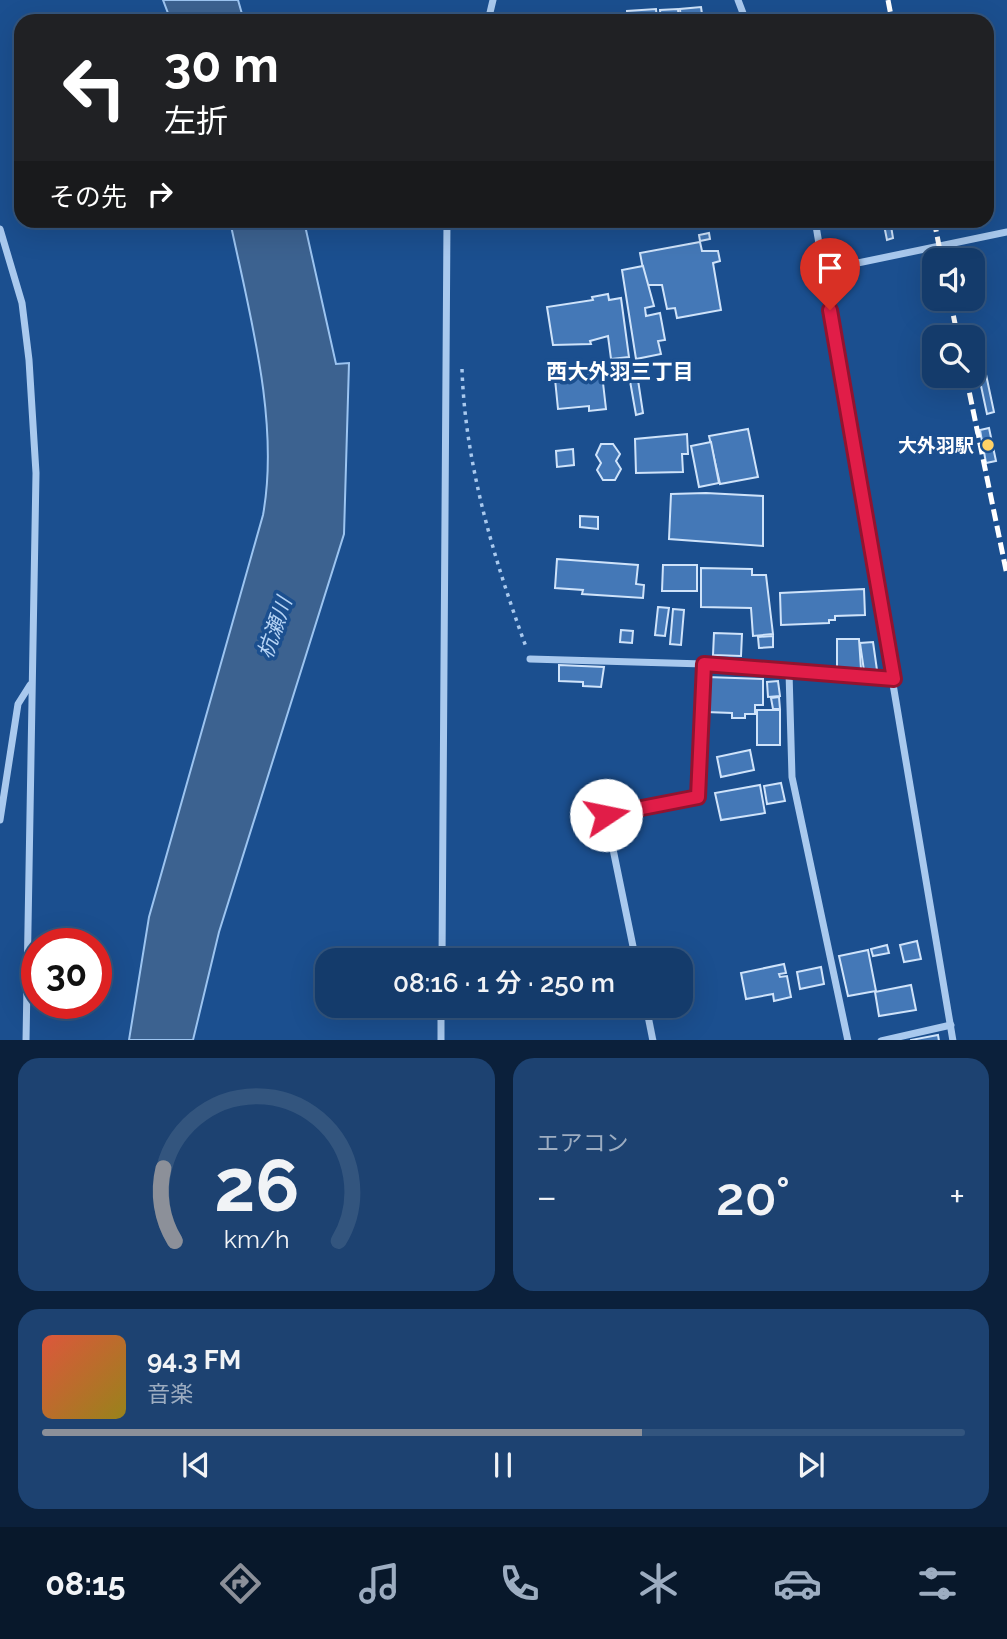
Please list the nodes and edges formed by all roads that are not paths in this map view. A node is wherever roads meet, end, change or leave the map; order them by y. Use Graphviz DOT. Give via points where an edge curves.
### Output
graph roads {
  1 [pos="447,228"];
  2 [pos="816,228"];
  3 [pos="0,229"];
  4 [pos="1007,232"];
  5 [pos="824,270"];
  6 [pos="530,659"];
  7 [pos="704,664"];
  8 [pos="789,672"];
  9 [pos="894,679"];
  10 [pos="31,685"];
  11 [pos="0,820"];
  12 [pos="442,948"];
  13 [pos="633,948"];
  14 [pos="442,1018"];
  15 [pos="648,1018"];
  16 [pos="951,1025"];
  17 [pos="26,1040"];
  18 [pos="441,1040"];
  19 [pos="653,1040"];
  20 [pos="848,1040"];
  21 [pos="885,1040"];
  22 [pos="953,1040"];
  1 -- 12 [label="street"];
  2 -- 5 [label="street"];
  3 -- 10 [label="street" via="22,303 29,360 36,473"];
  4 -- 5 [label="street"];
  5 -- 9 [label="street"];
  6 -- 7 [label="street"];
  7 -- 8 [label="street"];
  7 -- 13 [label="street" via="698,797 606,815"];
  8 -- 9 [label="street"];
  8 -- 20 [label="street" via="792,777"];
  9 -- 16 [label="street"];
  10 -- 11 [label="street" via="18,704"];
  10 -- 17 [label="street"];
  14 -- 18 [label="street"];
  15 -- 19 [label="street"];
  16 -- 21 [label="street"];
  16 -- 22 [label="street"];
}
